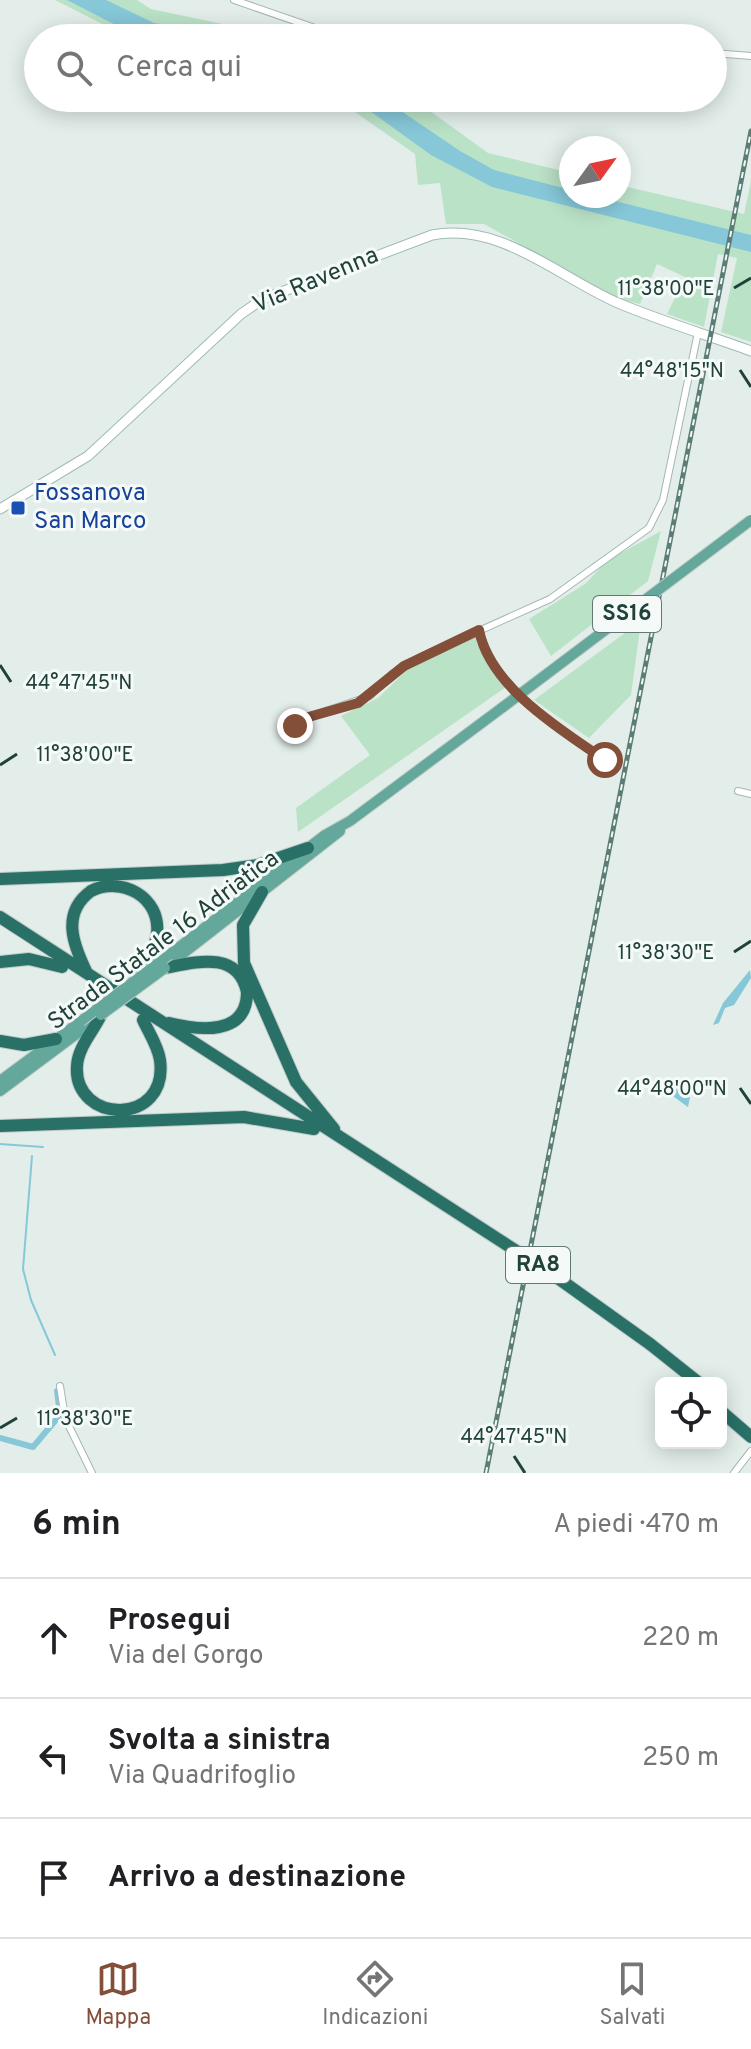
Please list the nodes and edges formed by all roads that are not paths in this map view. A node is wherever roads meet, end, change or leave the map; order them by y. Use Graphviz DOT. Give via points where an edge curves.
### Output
graph roads {
  1 [pos="234,0"];
  2 [pos="303,24"];
  3 [pos="727,54"];
  4 [pos="751,56"];
  5 [pos="634,309"];
  6 [pos="697,337"];
  7 [pos="751,354"];
  8 [pos="0,509"];
  9 [pos="751,520"];
  10 [pos="479,630"];
  11 [pos="289,732"];
  12 [pos="605,760"];
  13 [pos="738,791"];
  14 [pos="751,794"];
  15 [pos="350,821"];
  16 [pos="308,848"];
  17 [pos="0,879"];
  18 [pos="262,892"];
  19 [pos="0,917"];
  20 [pos="0,927"];
  21 [pos="0,962"];
  22 [pos="173,962"];
  23 [pos="62,967"];
  24 [pos="88,974"];
  25 [pos="135,980"];
  26 [pos="101,1015"];
  27 [pos="143,1020"];
  28 [pos="158,1020"];
  29 [pos="77,1034"];
  30 [pos="56,1039"];
  31 [pos="0,1041"];
  32 [pos="0,1081"];
  33 [pos="0,1091"];
  34 [pos="0,1126"];
  35 [pos="314,1129"];
  36 [pos="341,1138"];
  37 [pos="420,1193"];
  38 [pos="648,1347"];
  39 [pos="681,1377"];
  40 [pos="690,1377"];
  41 [pos="60,1386"];
  42 [pos="727,1406"];
  43 [pos="727,1416"];
  44 [pos="751,1427"];
  45 [pos="751,1437"];
  46 [pos="751,1451"];
  47 [pos="737,1471"];
  48 [pos="92,1473"];
  1 -- 2 [label="street"];
  3 -- 4 [label="street"];
  5 -- 6 [label="main road, Via Ravenna"];
  5 -- 7 [label="main road, Via Ravenna"];
  5 -- 8 [label="main road, Via Ravenna" via="483,235 457,231 421,238 263,299 88,456"];
  6 -- 7 [label="main road, Via Ravenna"];
  6 -- 10 [label="street" via="654,521 550,599"];
  9 -- 15 [label="main road, Strada Statale 16 Adriatica / SS16, bridge"];
  10 -- 11 [label="street" via="404,666 358,703 305,718"];
  10 -- 12 [label="street" via="488,653 532,710"];
  13 -- 14 [label="street"];
  15 -- 16 [label="main road, Strada Statale 16 Adriatica / SS16"];
  15 -- 18 [label="main road, Strada Statale 16 Adriatica / SS16"];
  16 -- 17 [label="highway" via="223,870"];
  16 -- 22 [label="main road, Strada Statale 16 Adriatica / SS16"];
  18 -- 22 [label="main road, Strada Statale 16 Adriatica / SS16"];
  18 -- 36 [label="highway" via="243,925 244,963 296,1082"];
  19 -- 24 [label="highway, RA8"];
  20 -- 23 [label="highway, RA8"];
  21 -- 23 [label="highway" via="29,959"];
  22 -- 25 [label="main road, Strada Statale 16 Adriatica / SS16, bridge"];
  22 -- 26 [label="main road, Strada Statale 16 Adriatica / SS16, bridge"];
  22 -- 28 [label="highway" via="208,960 233,968 246,987 245,1009 231,1023 212,1029"];
  23 -- 27 [label="highway, RA8"];
  24 -- 25 [label="highway" via="73,944 71,926 80,901 95,888 119,887 141,895 156,920 155,944"];
  24 -- 28 [label="highway, RA8"];
  25 -- 29 [label="main road, Strada Statale 16 Adriatica / SS16, bridge"];
  26 -- 29 [label="highway"];
  27 -- 29 [label="highway" via="158,1050 160,1072 152,1097 135,1108 108,1109 85,1094 76,1067"];
  27 -- 35 [label="highway, RA8"];
  28 -- 36 [label="highway, RA8"];
  29 -- 30 [label="main road, Strada Statale 16 Adriatica / SS16"];
  29 -- 33 [label="main road, Strada Statale 16 Adriatica / SS16"];
  30 -- 31 [label="highway" via="24,1045"];
  30 -- 32 [label="main road, Strada Statale 16 Adriatica / SS16"];
  34 -- 35 [label="highway" via="244,1117"];
  35 -- 37 [label="highway, RA8"];
  36 -- 37 [label="highway, RA8"];
  37 -- 38 [label="highway, RA8"];
  38 -- 39 [label="highway, RA8"];
  38 -- 40 [label="highway, RA8"];
  41 -- 48 [label="street" via="65,1418"];
  42 -- 44 [label="highway"];
  43 -- 45 [label="highway"];
  46 -- 47 [label="street"];
}
